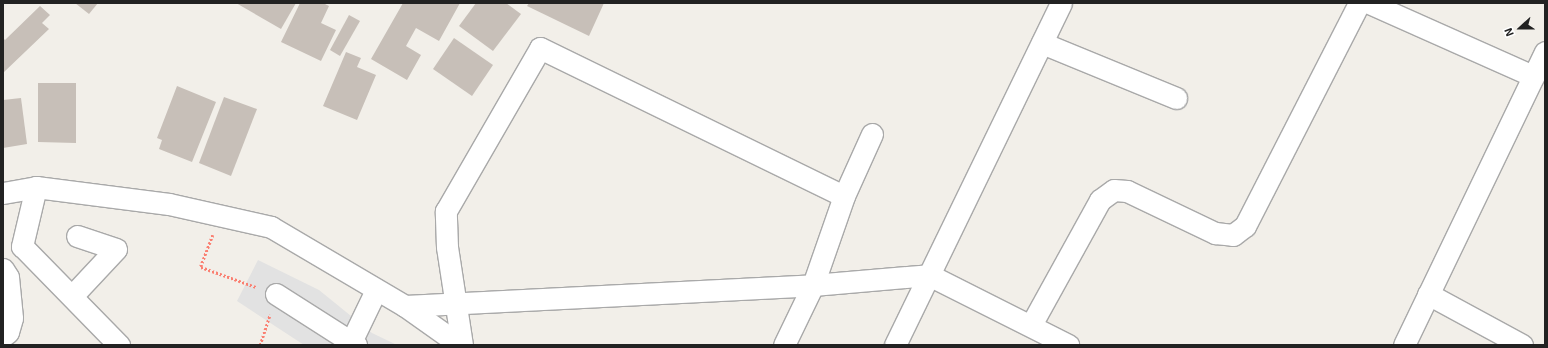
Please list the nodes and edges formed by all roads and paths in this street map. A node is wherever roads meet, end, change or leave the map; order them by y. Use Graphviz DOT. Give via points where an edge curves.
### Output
graph roads {
  1 [pos="1061,3"];
  2 [pos="1360,3"];
  3 [pos="1370,3"];
  4 [pos="1042,43"];
  5 [pos="1545,52"];
  6 [pos="1533,76"];
  7 [pos="1176,98"];
  8 [pos="872,134"];
  9 [pos="36,187"];
  10 [pos="3,193"];
  11 [pos="844,196"];
  12 [pos="220,215"];
  13 [pos="77,236"];
  14 [pos="3,270"];
  15 [pos="929,275"];
  16 [pos="813,285"];
  17 [pos="376,290"];
  18 [pos="1428,294"];
  19 [pos="72,296"];
  20 [pos="269,297"];
  21 [pos="454,302"];
  22 [pos="406,306"];
  23 [pos="1031,325"];
  24 [pos="3,336"];
  25 [pos="353,343"];
  26 [pos="119,345"];
  27 [pos="260,345"];
  28 [pos="461,345"];
  29 [pos="784,345"];
  30 [pos="896,345"];
  31 [pos="1068,345"];
  32 [pos="1404,345"];
  33 [pos="1522,345"];
  1 -- 4 [label="street"];
  2 -- 23 [label="street" via="1245,226 1233,235 1215,233 1127,191 1114,190 1100,200"];
  3 -- 6 [label="street"];
  4 -- 7 [label="street"];
  4 -- 15 [label="street"];
  5 -- 6 [label="street"];
  6 -- 18 [label="street"];
  8 -- 11 [label="street"];
  9 -- 10 [label="street"];
  9 -- 12 [label="street" via="170,204"];
  9 -- 19 [label="street" via="22,246"];
  11 -- 16 [label="street"];
  11 -- 21 [label="street" via="540,48 446,211 447,247"];
  12 -- 17 [label="street" via="271,227"];
  12 -- 20 [label="path" via="201,267"];
  13 -- 19 [label="street" via="116,249"];
  14 -- 24 [label="street" via="8,277 12,318 8,332"];
  15 -- 16 [label="street"];
  15 -- 23 [label="street"];
  15 -- 30 [label="street"];
  16 -- 21 [label="street"];
  16 -- 29 [label="street"];
  17 -- 22 [label="street"];
  17 -- 25 [label="street"];
  18 -- 32 [label="street"];
  18 -- 33 [label="street"];
  19 -- 26 [label="street"];
  20 -- 25 [label="street"];
  20 -- 27 [label="path"];
  21 -- 22 [label="street"];
  21 -- 28 [label="street"];
  22 -- 28 [label="street"];
  23 -- 31 [label="street"];
}
